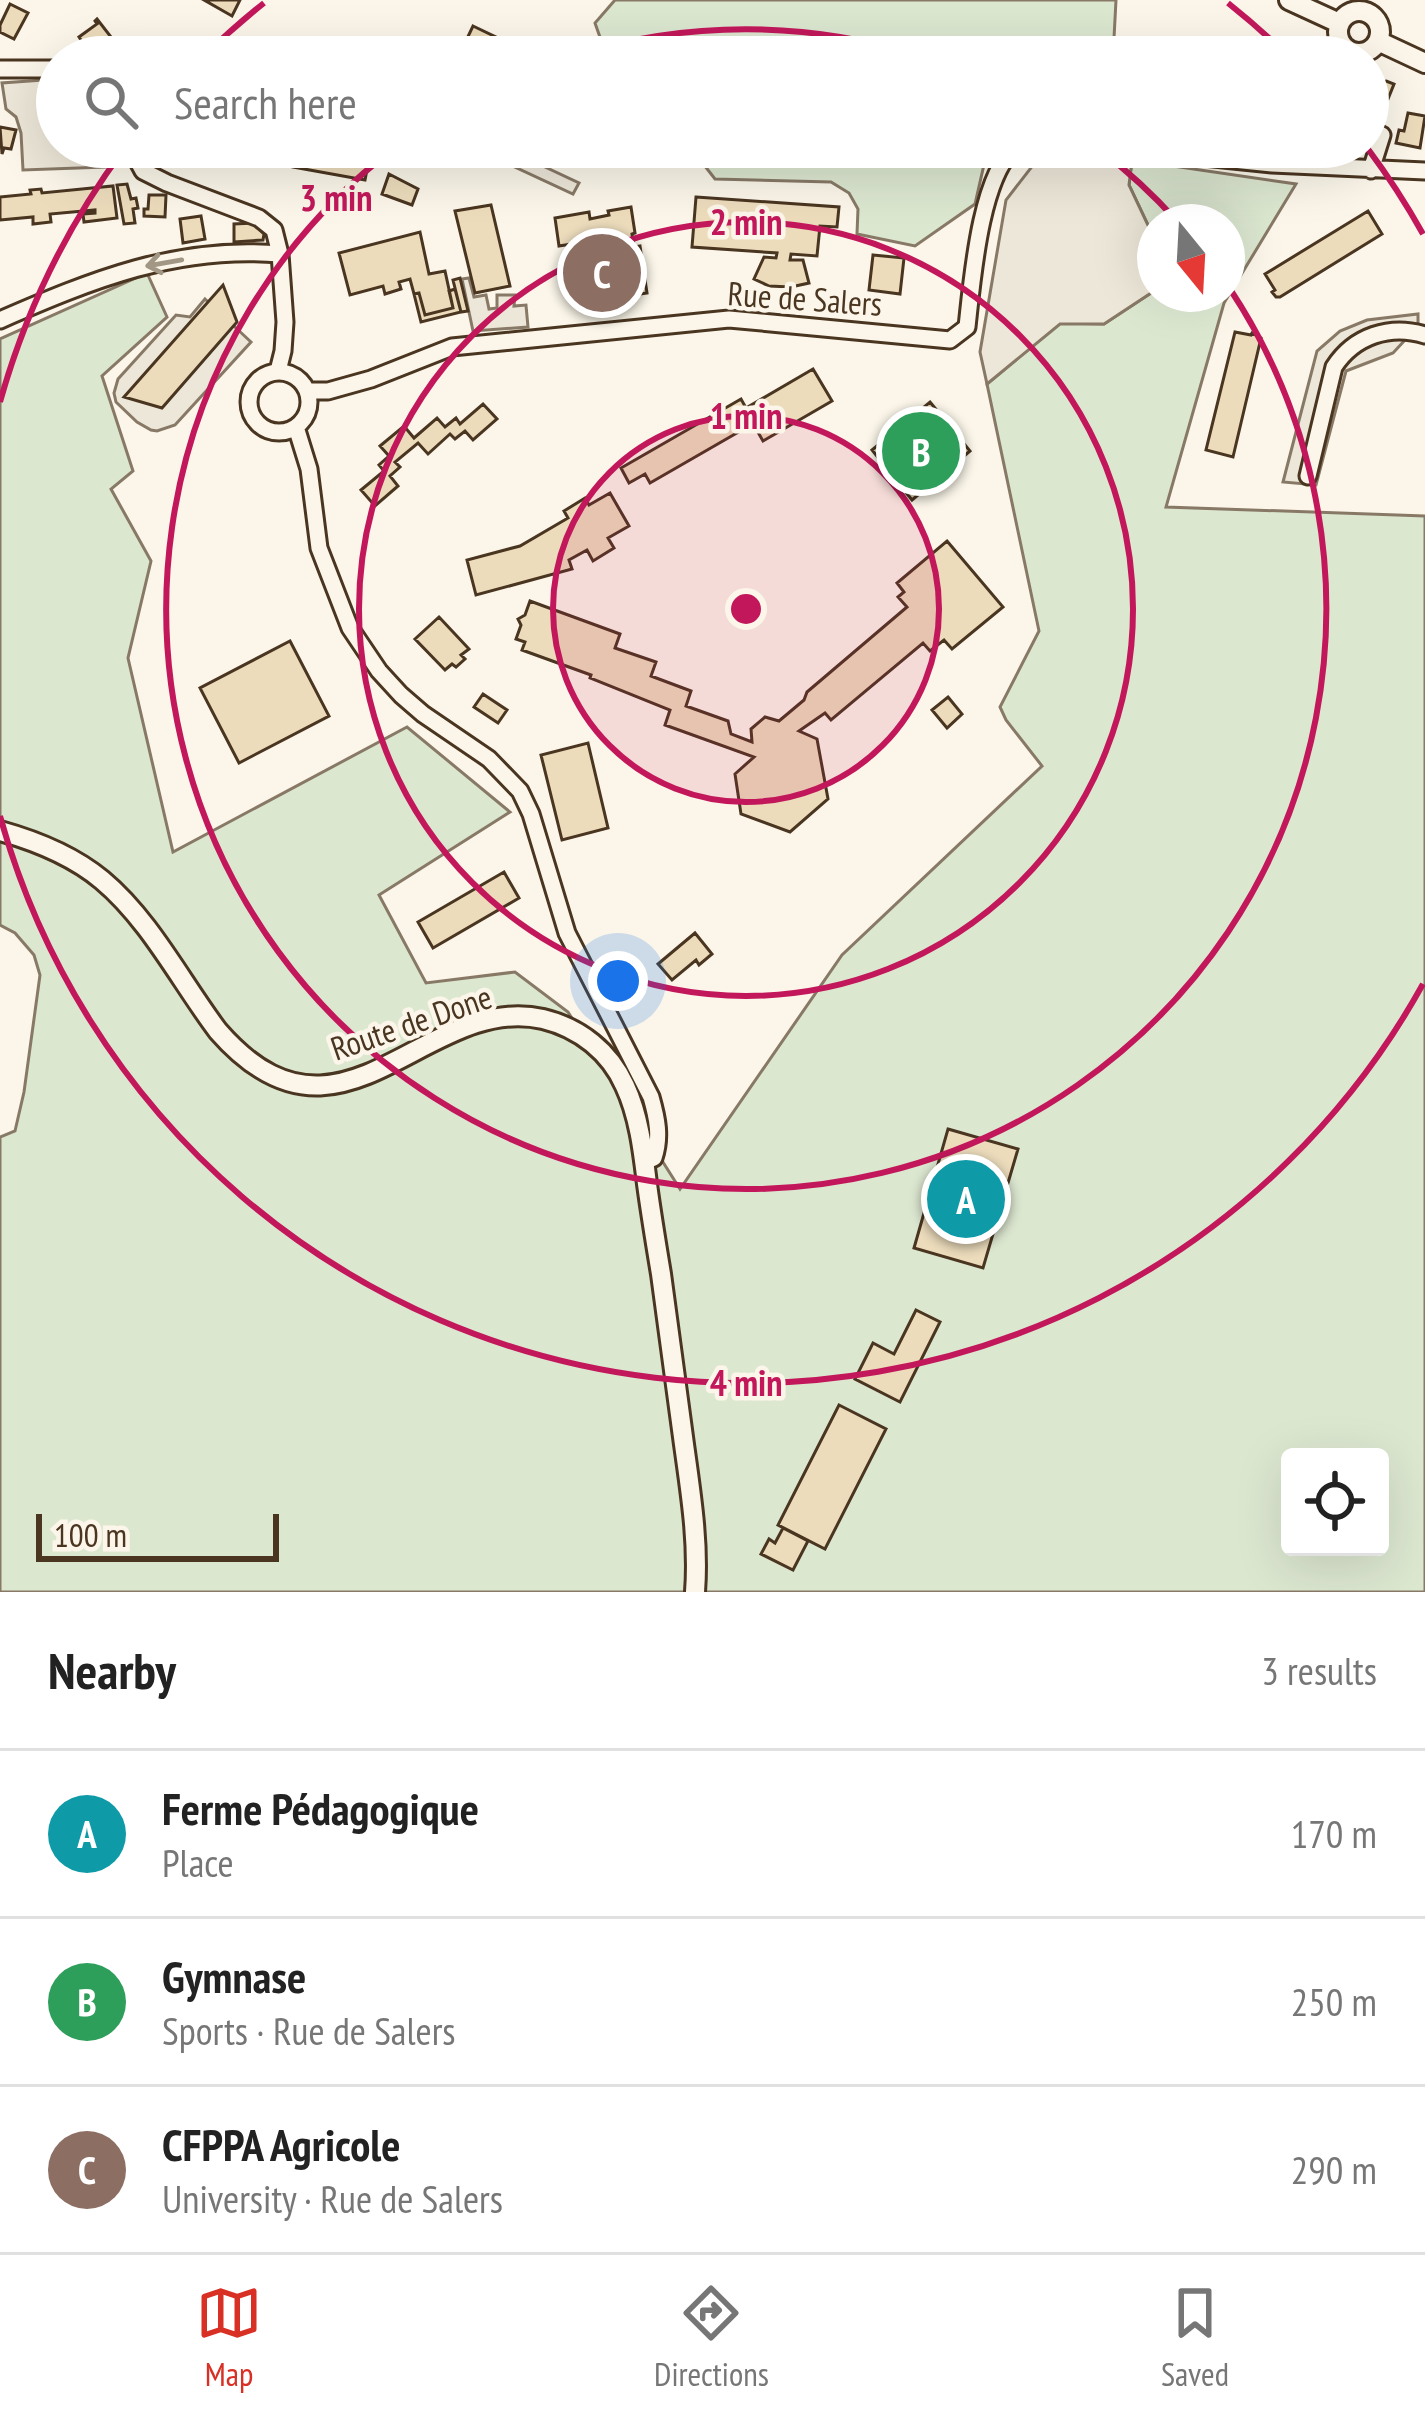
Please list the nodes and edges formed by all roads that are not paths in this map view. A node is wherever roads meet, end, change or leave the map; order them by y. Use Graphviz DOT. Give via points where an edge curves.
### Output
graph roads {
  1 [pos="1289,0"];
  2 [pos="1374,7"];
  3 [pos="1339,23"];
  4 [pos="1338,36"];
  5 [pos="1379,36"];
  6 [pos="1389,46"];
  7 [pos="1425,63"];
  8 [pos="0,69"];
  9 [pos="36,69"];
  10 [pos="141,168"];
  11 [pos="997,168"];
  12 [pos="1334,168"];
  13 [pos="1371,170"];
  14 [pos="1425,171"];
  15 [pos="280,254"];
  16 [pos="0,320"];
  17 [pos="1425,335"];
  18 [pos="278,371"];
  19 [pos="308,391"];
  20 [pos="296,427"];
  21 [pos="1308,476"];
  22 [pos="0,831"];
  23 [pos="645,1162"];
  24 [pos="695,1592"];
  1 -- 3 [label="street"];
  2 -- 3 [label="street"];
  2 -- 5 [label="street"];
  3 -- 4 [label="street"];
  6 -- 7 [label="street"];
  8 -- 9 [label="street"];
  10 -- 15 [label="street" via="259,218 274,230"];
  11 -- 19 [label="street, Rue de Salers" via="967,327 950,340 729,319 452,347 371,379"];
  12 -- 13 [label="street"];
  13 -- 14 [label="street"];
  15 -- 16 [label="street, one-way" via="245,251 123,270"];
  15 -- 18 [label="street" via="285,322"];
  17 -- 21 [label="street" via="1390,329 1342,354"];
  18 -- 19 [label="street"];
  18 -- 20 [label="street" via="253,386 250,412 276,432"];
  19 -- 20 [label="street" via="308,412"];
  20 -- 23 [label="street" via="319,548 350,628 401,695 506,773 526,803 567,933 651,1097 657,1148"];
  22 -- 23 [label="street, Route de Done" via="56,850 100,878 218,1031 262,1072 339,1082 476,1024 542,1019 593,1043 614,1066"];
  23 -- 24 [label="street, Route de Done" via="694,1514"];
}
